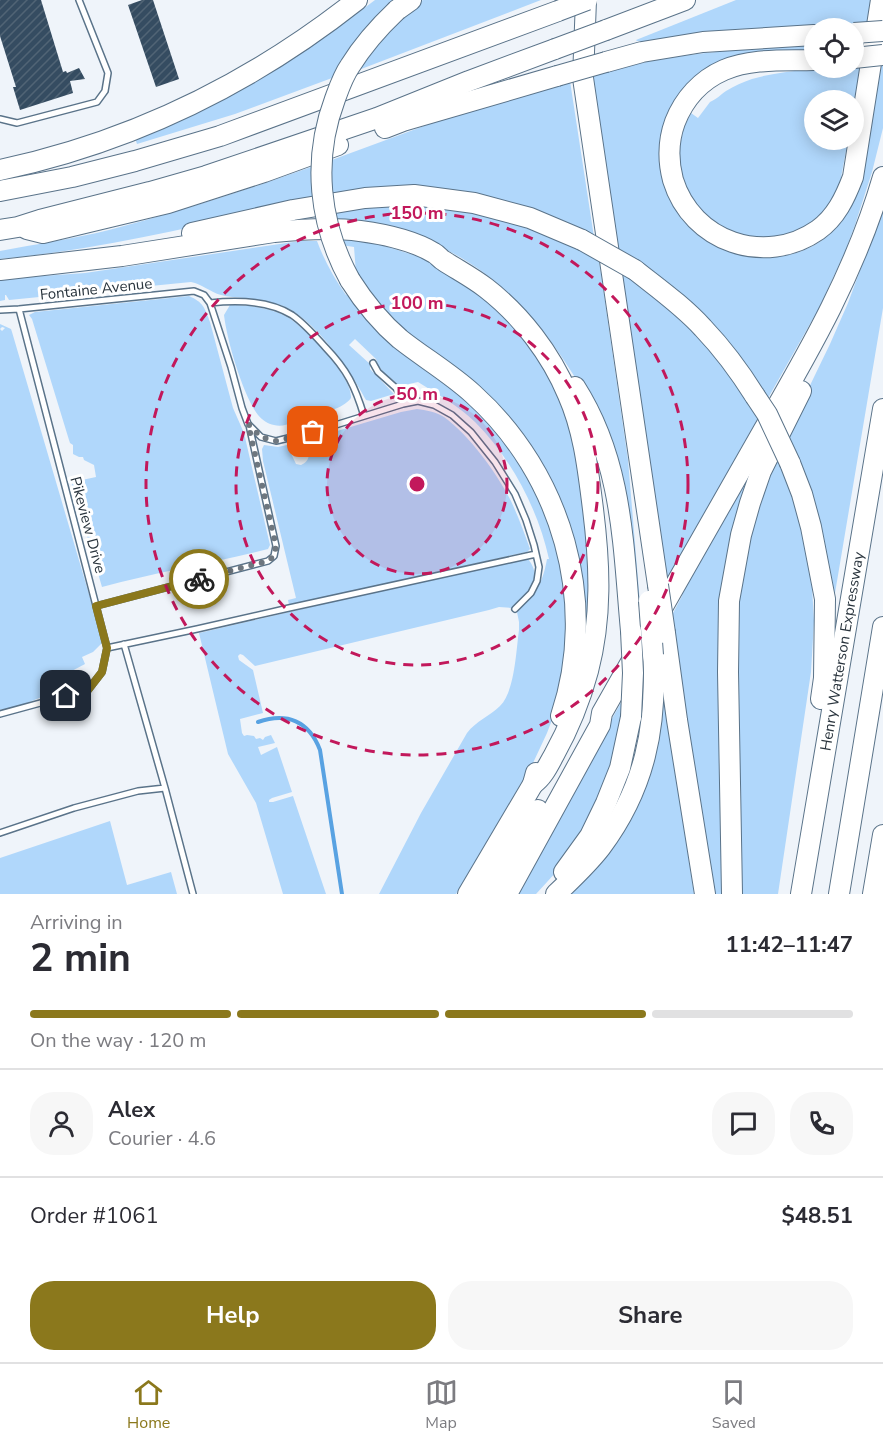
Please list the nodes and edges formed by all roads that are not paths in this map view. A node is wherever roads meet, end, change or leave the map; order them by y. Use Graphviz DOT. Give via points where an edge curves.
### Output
graph roads {
  1 [pos="79,0"];
  2 [pos="357,0"];
  3 [pos="587,0"];
  4 [pos="685,0"];
  5 [pos="881,0"];
  6 [pos="404,5"];
  7 [pos="883,31"];
  8 [pos="864,32"];
  9 [pos="804,36"];
  10 [pos="883,55"];
  11 [pos="864,57"];
  12 [pos="804,60"];
  13 [pos="0,119"];
  14 [pos="0,170"];
  15 [pos="883,177"];
  16 [pos="0,191"];
  17 [pos="9,228"];
  18 [pos="147,252"];
  19 [pos="436,254"];
  20 [pos="0,270"];
  21 [pos="210,303"];
  22 [pos="20,309"];
  23 [pos="0,310"];
  24 [pos="822,329"];
  25 [pos="373,363"];
  26 [pos="405,403"];
  27 [pos="883,409"];
  28 [pos="364,416"];
  29 [pos="248,424"];
  30 [pos="536,554"];
  31 [pos="653,593"];
  32 [pos="96,606"];
  33 [pos="514,609"];
  34 [pos="883,627"];
  35 [pos="124,644"];
  36 [pos="107,648"];
  37 [pos="602,713"];
  38 [pos="0,714"];
  39 [pos="533,784"];
  40 [pos="165,788"];
  41 [pos="0,833"];
  42 [pos="883,835"];
  43 [pos="194,894"];
  44 [pos="468,894"];
  45 [pos="486,894"];
  46 [pos="507,894"];
  47 [pos="545,894"];
  48 [pos="556,894"];
  49 [pos="705,894"];
  50 [pos="732,894"];
  51 [pos="787,894"];
  52 [pos="801,894"];
  53 [pos="839,894"];
  54 [pos="873,894"];
  1 -- 13 [label="lane" via="108,73 105,92 97,102 17,123"];
  2 -- 14 [label="highway" via="307,38 209,96 108,140"];
  3 -- 16 [label="highway, bridge" via="220,136 72,177"];
  3 -- 31 [label="highway" via="583,78 651,535 647,579"];
  4 -- 17 [label="highway, bridge" via="377,118 206,176"];
  5 -- 12 [label="highway" via="853,177 839,207 818,230 791,243 756,247 722,238 698,222 685,206 670,169 671,138 682,107 705,82 724,70 751,63"];
  6 -- 39 [label="highway, bridge" via="364,45 348,68 324,138 321,192 340,262 372,311 400,338 471,392 502,424 535,469 555,512 573,576 575,644 562,711"];
  7 -- 8 [label="highway, bridge"];
  9 -- 17 [label="highway, bridge" via="703,42 642,52 403,121 168,203 43,233"];
  10 -- 11 [label="highway, bridge"];
  15 -- 24 [label="highway" via="850,270"];
  18 -- 19 [label="highway" via="274,232 339,228 386,236"];
  18 -- 20 [label="highway"];
  18 -- 51 [label="highway, bridge" via="165,238 365,198 414,195 474,203 530,218 582,240 635,270 702,327 755,396 790,463 811,527 825,599 824,678"];
  19 -- 39 [label="highway" via="499,299 539,343 568,394 587,462 599,586 591,658 571,721 541,778"];
  19 -- 47 [label="highway, bridge" via="477,273 507,297 544,339 585,402 604,446 618,498 631,631 631,717 620,768 602,812 590,836"];
  21 -- 22 [label="lane, Fontaine Avenue" via="194,291"];
  21 -- 28 [label="lane" via="261,304 290,314 335,356 350,378"];
  21 -- 29 [label="lane"];
  22 -- 23 [label="lane, Fontaine Avenue"];
  22 -- 32 [label="lane, Pikeview Drive"];
  24 -- 37 [label="highway"];
  24 -- 50 [label="highway" via="811,370 758,482 734,566 728,623"];
  25 -- 26 [label="lane"];
  26 -- 28 [label="lane"];
  26 -- 30 [label="lane" via="434,405 471,432 515,494"];
  27 -- 52 [label="highway, Henry Watterson Expressway"];
  28 -- 29 [label="lane" via="276,441 261,437"];
  29 -- 32 [label="lane" via="276,546 274,556 268,561"];
  30 -- 33 [label="lane" via="537,581"];
  30 -- 35 [label="lane"];
  31 -- 48 [label="highway, bridge" via="654,707 639,778 628,806 600,849"];
  31 -- 49 [label="highway, bridge" via="665,633"];
  32 -- 36 [label="lane, Pikeview Drive"];
  34 -- 53 [label="highway"];
  35 -- 36 [label="lane"];
  35 -- 40 [label="lane"];
  36 -- 38 [label="lane" via="102,672 88,690"];
  37 -- 45 [label="highway" via="593,721"];
  37 -- 46 [label="highway" via="600,725"];
  39 -- 44 [label="highway"];
  40 -- 41 [label="lane" via="138,790"];
  40 -- 43 [label="lane"];
  42 -- 54 [label="highway"];
}
